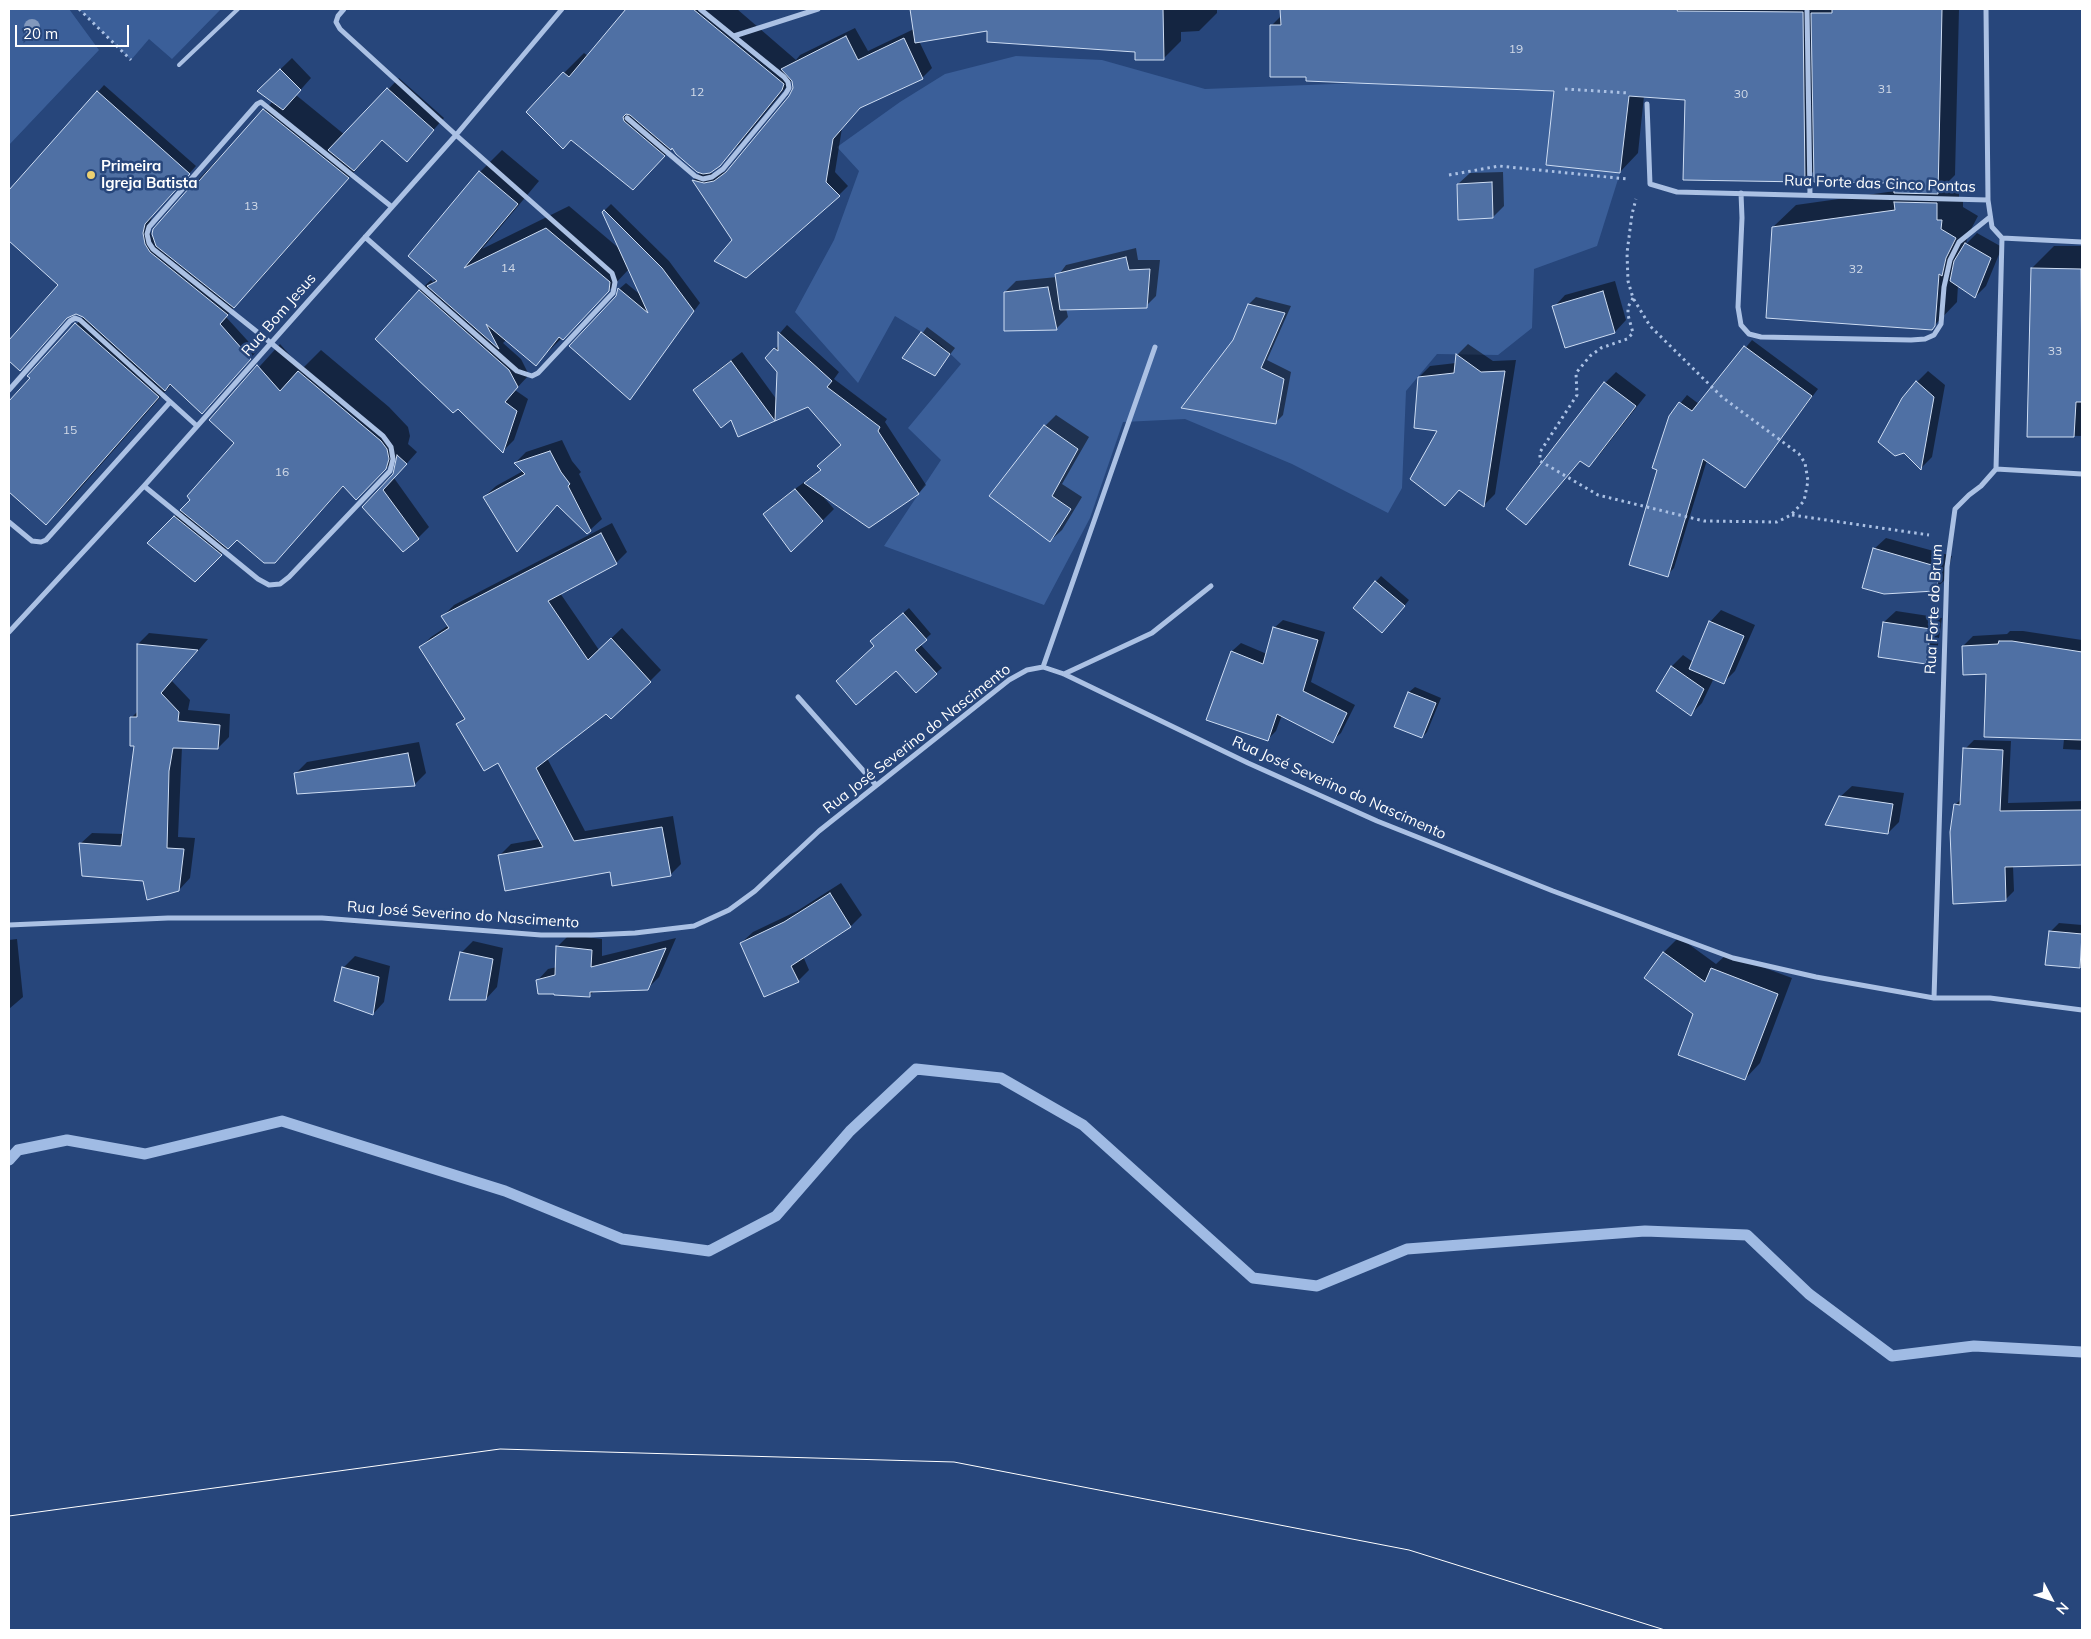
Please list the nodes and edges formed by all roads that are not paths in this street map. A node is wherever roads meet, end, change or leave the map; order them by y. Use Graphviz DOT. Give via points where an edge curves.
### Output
graph roads {
  1 [pos="238,9"];
  2 [pos="344,9"];
  3 [pos="562,9"];
  4 [pos="700,9"];
  5 [pos="818,9"];
  6 [pos="1807,9"];
  7 [pos="1986,9"];
  8 [pos="734,36"];
  9 [pos="179,65"];
  10 [pos="1647,104"];
  11 [pos="627,118"];
  12 [pos="456,135"];
  13 [pos="1741,193"];
  14 [pos="1810,195"];
  15 [pos="1988,200"];
  16 [pos="392,207"];
  17 [pos="1990,217"];
  18 [pos="365,237"];
  19 [pos="2002,238"];
  20 [pos="2082,242"];
  21 [pos="271,343"];
  22 [pos="1155,347"];
  23 [pos="9,390"];
  24 [pos="170,402"];
  25 [pos="197,426"];
  26 [pos="1996,468"];
  27 [pos="2082,474"];
  28 [pos="144,486"];
  29 [pos="9,522"];
  30 [pos="1211,586"];
  31 [pos="9,632"];
  32 [pos="1043,668"];
  33 [pos="1064,674"];
  34 [pos="798,697"];
  35 [pos="876,785"];
  36 [pos="9,925"];
  37 [pos="1934,998"];
  38 [pos="2082,1010"];
  1 -- 9 [label="lane"];
  2 -- 12 [label="street" via="336,22 340,29"];
  3 -- 12 [label="street, Rua Bom Jesus"];
  4 -- 8 [label="street"];
  5 -- 8 [label="street"];
  6 -- 14 [label="street"];
  7 -- 15 [label="street"];
  8 -- 11 [label="street" via="784,77 789,88 723,169 712,177 703,179 695,176"];
  10 -- 13 [label="street, Rua Forte das Cinco Pontas" via="1650,184 1677,192"];
  12 -- 16 [label="street, Rua Bom Jesus"];
  12 -- 18 [label="street" via="612,274 615,282 613,292 538,373 525,375"];
  13 -- 14 [label="street, Rua Forte das Cinco Pontas"];
  13 -- 17 [label="street" via="1739,316 1741,325 1750,334 1761,337 1911,340 1934,335 1941,324 1944,287 1958,242"];
  14 -- 15 [label="street, Rua Forte das Cinco Pontas"];
  15 -- 17 [label="street, Rua Forte das Cinco Pontas"];
  16 -- 18 [label="street, Rua Bom Jesus"];
  16 -- 21 [label="street" via="266,104 257,104 149,227 147,234 153,249"];
  17 -- 19 [label="street, Rua Forte das Cinco Pontas" via="1992,227"];
  18 -- 21 [label="street, Rua Bom Jesus"];
  19 -- 20 [label="street"];
  19 -- 26 [label="street"];
  21 -- 25 [label="street, Rua Bom Jesus"];
  21 -- 28 [label="street" via="383,436 391,447 390,471 289,577 280,584 269,585"];
  22 -- 32 [label="street"];
  23 -- 24 [label="street" via="75,318"];
  24 -- 25 [label="street"];
  24 -- 29 [label="street" via="46,540 32,541"];
  25 -- 28 [label="street, Rua Bom Jesus"];
  26 -- 27 [label="street"];
  26 -- 37 [label="street, Rua Forte do Brum" via="1955,509 1950,538 1946,577"];
  28 -- 31 [label="street, Rua Bom Jesus"];
  30 -- 33 [label="street" via="1152,633"];
  32 -- 33 [label="street, Rua José Severino do Nascimento"];
  32 -- 35 [label="street, Rua José Severino do Nascimento" via="1027,670 1009,680"];
  33 -- 37 [label="street, Rua José Severino do Nascimento" via="1248,763 1377,820 1632,921 1733,958"];
  34 -- 35 [label="street"];
  35 -- 36 [label="street, Rua José Severino do Nascimento" via="755,891 730,910 694,926 635,934 541,935 322,918 168,918"];
  37 -- 38 [label="street, Rua José Severino do Nascimento" via="1990,998"];
}
